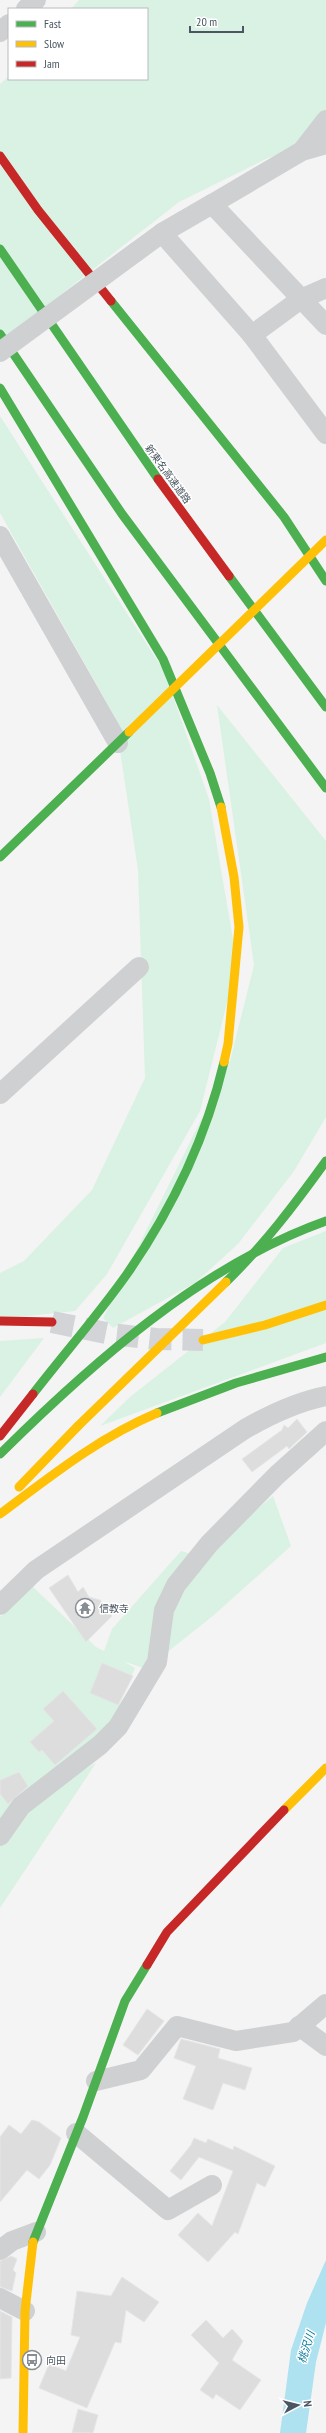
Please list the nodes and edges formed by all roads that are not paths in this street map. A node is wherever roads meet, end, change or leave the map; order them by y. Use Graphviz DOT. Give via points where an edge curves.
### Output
graph roads {
  1 [pos="36,0"];
  2 [pos="27,8"];
  3 [pos="8,25"];
  4 [pos="0,32"];
  5 [pos="326,120"];
  6 [pos="326,144"];
  7 [pos="302,151"];
  8 [pos="0,156"];
  9 [pos="212,204"];
  10 [pos="162,233"];
  11 [pos="0,249"];
  12 [pos="326,288"];
  13 [pos="301,299"];
  14 [pos="326,325"];
  15 [pos="0,334"];
  16 [pos="252,334"];
  17 [pos="0,352"];
  18 [pos="0,388"];
  19 [pos="326,434"];
  20 [pos="0,536"];
  21 [pos="326,540"];
  22 [pos="326,581"];
  23 [pos="326,706"];
  24 [pos="123,738"];
  25 [pos="326,788"];
  26 [pos="0,857"];
  27 [pos="140,967"];
  28 [pos="0,1094"];
  29 [pos="326,1161"];
  30 [pos="326,1221"];
  31 [pos="326,1305"];
  32 [pos="0,1321"];
  33 [pos="52,1322"];
  34 [pos="203,1340"];
  35 [pos="326,1357"];
  36 [pos="326,1396"];
  37 [pos="326,1431"];
  38 [pos="0,1436"];
  39 [pos="0,1454"];
  40 [pos="0,1507"];
  41 [pos="0,1514"];
  42 [pos="0,1605"];
  43 [pos="326,1768"];
  44 [pos="0,1836"];
  45 [pos="326,2004"];
  46 [pos="299,2026"];
  47 [pos="326,2046"];
  48 [pos="96,2081"];
  49 [pos="76,2133"];
  50 [pos="212,2185"];
  51 [pos="36,2232"];
  52 [pos="0,2250"];
  53 [pos="0,2298"];
  54 [pos="25,2311"];
  55 [pos="23,2433"];
  1 -- 2 [label="street"];
  3 -- 4 [label="street"];
  5 -- 7 [label="street"];
  6 -- 7 [label="street"];
  7 -- 9 [label="street"];
  8 -- 22 [label="main road" via="38,210 284,517"];
  9 -- 10 [label="street"];
  9 -- 13 [label="street"];
  10 -- 16 [label="street"];
  10 -- 17 [label="street, bridge"];
  11 -- 23 [label="main road, 新東名高速道路" via="136,449"];
  12 -- 13 [label="street"];
  13 -- 14 [label="street"];
  13 -- 16 [label="street"];
  15 -- 25 [label="main road" via="122,514"];
  16 -- 19 [label="street"];
  18 -- 38 [label="main road" via="163,659 207,766 224,818 239,927 228,1044 216,1095 197,1149 168,1208 127,1274"];
  20 -- 24 [label="street"];
  21 -- 24 [label="main road, bridge"];
  24 -- 26 [label="main road"];
  27 -- 28 [label="street"];
  29 -- 40 [label="main road, bridge" via="292,1209 252,1256 78,1426"];
  30 -- 39 [label="main road" via="300,1230 215,1276 171,1304 51,1402"];
  31 -- 34 [label="main road" via="281,1322"];
  32 -- 33 [label="main road"];
  35 -- 41 [label="main road" via="251,1377 170,1405 92,1446"];
  36 -- 42 [label="street" via="275,1411 245,1429 36,1570"];
  37 -- 44 [label="street" via="208,1544 176,1585 164,1610 157,1662 118,1727 100,1745 22,1806"];
  43 -- 48 [label="main road" via="167,1932 125,2001"];
  45 -- 46 [label="street"];
  46 -- 47 [label="street"];
  46 -- 48 [label="street" via="293,2032 236,2041 177,2026 141,2070"];
  48 -- 49 [label="main road"];
  49 -- 50 [label="street" via="168,2210"];
  49 -- 51 [label="main road"];
  51 -- 52 [label="street" via="12,2241"];
  51 -- 54 [label="main road" via="29,2262"];
  53 -- 54 [label="street"];
  54 -- 55 [label="main road"];
}
